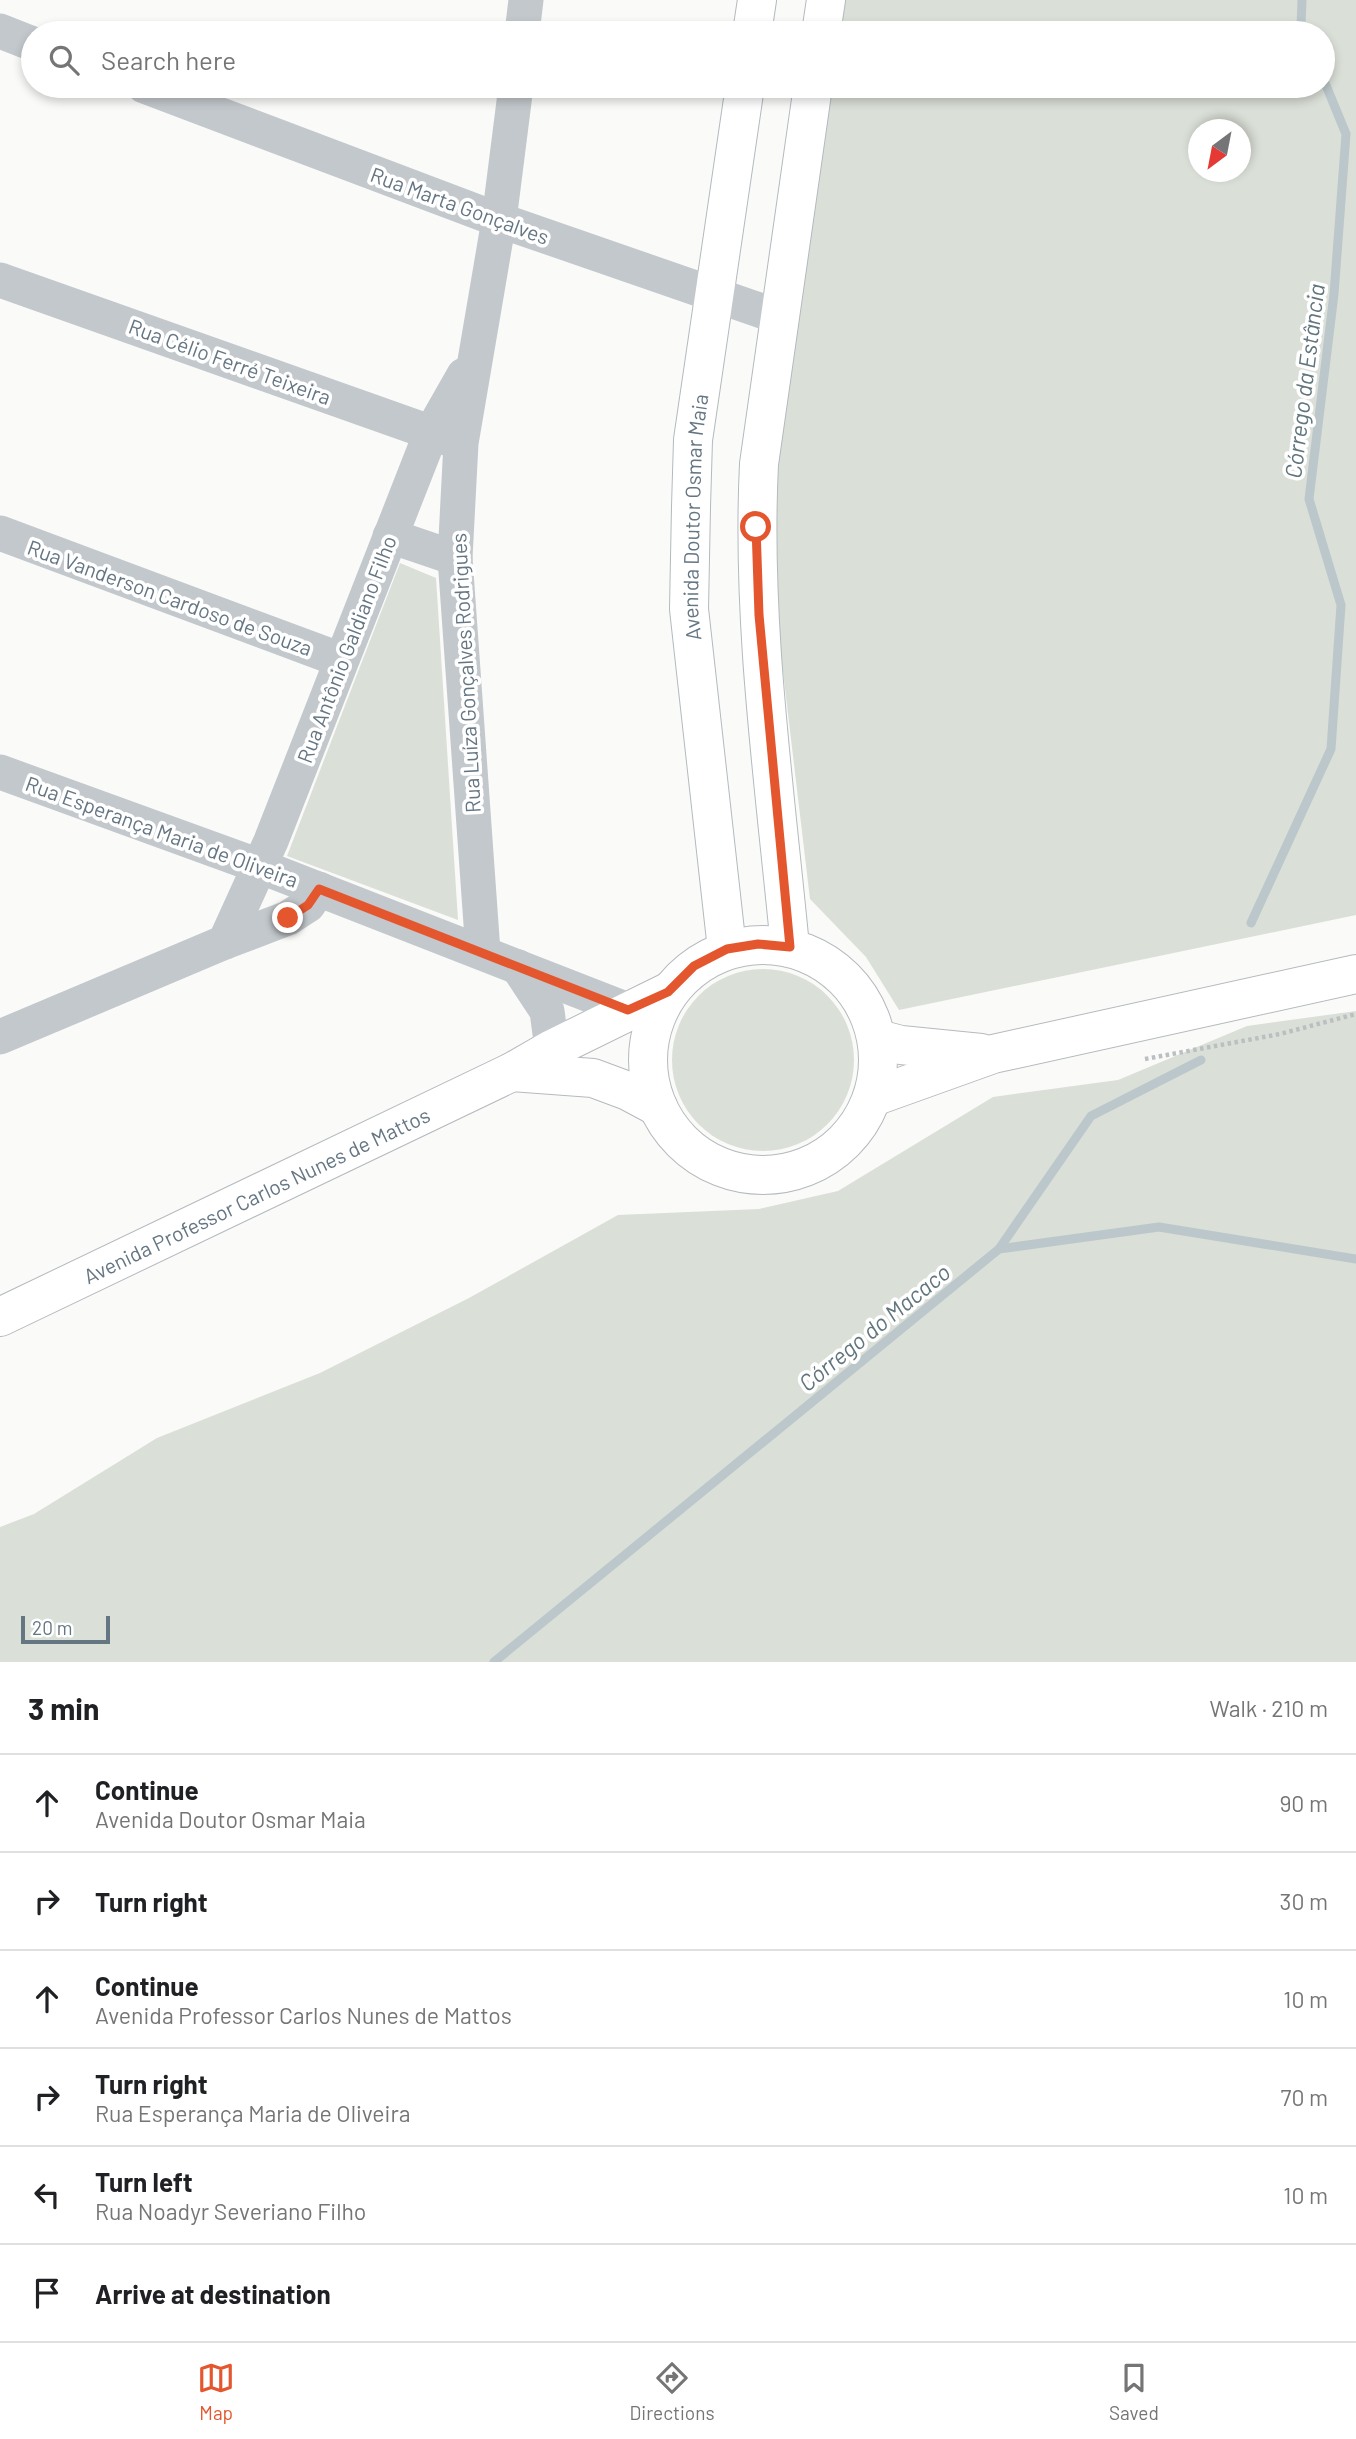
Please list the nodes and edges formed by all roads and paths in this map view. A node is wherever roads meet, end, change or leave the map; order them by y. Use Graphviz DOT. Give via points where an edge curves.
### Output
graph roads {
  1 [pos="526,0"];
  2 [pos="757,0"];
  3 [pos="826,0"];
  4 [pos="523,21"];
  5 [pos="754,21"];
  6 [pos="823,21"];
  7 [pos="0,31"];
  8 [pos="21,39"];
  9 [pos="176,98"];
  10 [pos="514,98"];
  11 [pos="743,98"];
  12 [pos="811,98"];
  13 [pos="499,220"];
  14 [pos="0,280"];
  15 [pos="715,294"];
  16 [pos="779,317"];
  17 [pos="446,438"];
  18 [pos="0,533"];
  19 [pos="390,536"];
  20 [pos="455,558"];
  21 [pos="341,660"];
  22 [pos="0,772"];
  23 [pos="259,866"];
  24 [pos="319,889"];
  25 [pos="225,942"];
  26 [pos="790,947"];
  27 [pos="727,949"];
  28 [pos="482,952"];
  29 [pos="519,967"];
  30 [pos="1356,974"];
  31 [pos="668,992"];
  32 [pos="628,1010"];
  33 [pos="3,1033"];
  34 [pos="878,1039"];
  35 [pos="552,1049"];
  36 [pos="993,1054"];
  37 [pos="512,1072"];
  38 [pos="873,1097"];
  39 [pos="658,1107"];
  40 [pos="0,1317"];
  1 -- 4 [label="street"];
  2 -- 5 [label="main road"];
  3 -- 6 [label="main road"];
  7 -- 8 [label="street"];
  9 -- 13 [label="street, Rua Marta Gonçalves"];
  10 -- 13 [label="street, Rua Luíza Gonçalves Rodrigues"];
  11 -- 15 [label="main road, Avenida Doutor Osmar Maia"];
  12 -- 16 [label="main road"];
  13 -- 15 [label="street, Rua Marta Gonçalves"];
  13 -- 17 [label="street, Rua Luíza Gonçalves Rodrigues" via="476,353"];
  14 -- 17 [label="street, Rua Célio Ferré Teixeira"];
  15 -- 16 [label="street, Rua Marta Gonçalves"];
  15 -- 27 [label="main road, Avenida Doutor Osmar Maia" via="693,440 689,609"];
  16 -- 26 [label="main road" via="759,464 756,527 759,615"];
  17 -- 19 [label="street, Rua Antônio Galdiano Filho"];
  17 -- 20 [label="street, Rua Luíza Gonçalves Rodrigues"];
  18 -- 21 [label="street, Rua Vanderson Cardoso de Souza"];
  19 -- 20 [label="street"];
  19 -- 21 [label="street, Rua Antônio Galdiano Filho"];
  20 -- 28 [label="street, Rua Luíza Gonçalves Rodrigues"];
  21 -- 23 [label="street, Rua Antônio Galdiano Filho"];
  22 -- 23 [label="street, Rua Esperança Maria de Oliveira"];
  23 -- 24 [label="street, Rua Esperança Maria de Oliveira"];
  23 -- 25 [label="street, Rua Antônio Galdiano Filho"];
  24 -- 25 [label="street" via="308,905 288,918"];
  24 -- 28 [label="street, Rua Esperança Maria de Oliveira"];
  25 -- 33 [label="street"];
  26 -- 27 [label="main road" via="758,944"];
  26 -- 34 [label="main road" via="830,965 861,998"];
  27 -- 31 [label="main road" via="694,966"];
  28 -- 29 [label="street, Rua Esperança Maria de Oliveira"];
  29 -- 32 [label="street, Rua Esperança Maria de Oliveira"];
  29 -- 35 [label="street" via="547,1011"];
  30 -- 36 [label="main road"];
  31 -- 32 [label="main road, Avenida Professor Carlos Nunes de Mattos"];
  31 -- 39 [label="main road" via="651,1028 648,1068"];
  32 -- 35 [label="main road, Avenida Professor Carlos Nunes de Mattos"];
  34 -- 36 [label="main road"];
  34 -- 38 [label="main road" via="879,1069"];
  35 -- 37 [label="main road, Avenida Professor Carlos Nunes de Mattos"];
  36 -- 38 [label="main road"];
  37 -- 39 [label="main road, Avenida Professor Carlos Nunes de Mattos" via="593,1078"];
  37 -- 40 [label="main road, Avenida Professor Carlos Nunes de Mattos"];
  38 -- 39 [label="main road" via="854,1132 825,1158 789,1172 750,1175 712,1163 680,1140"];
}
